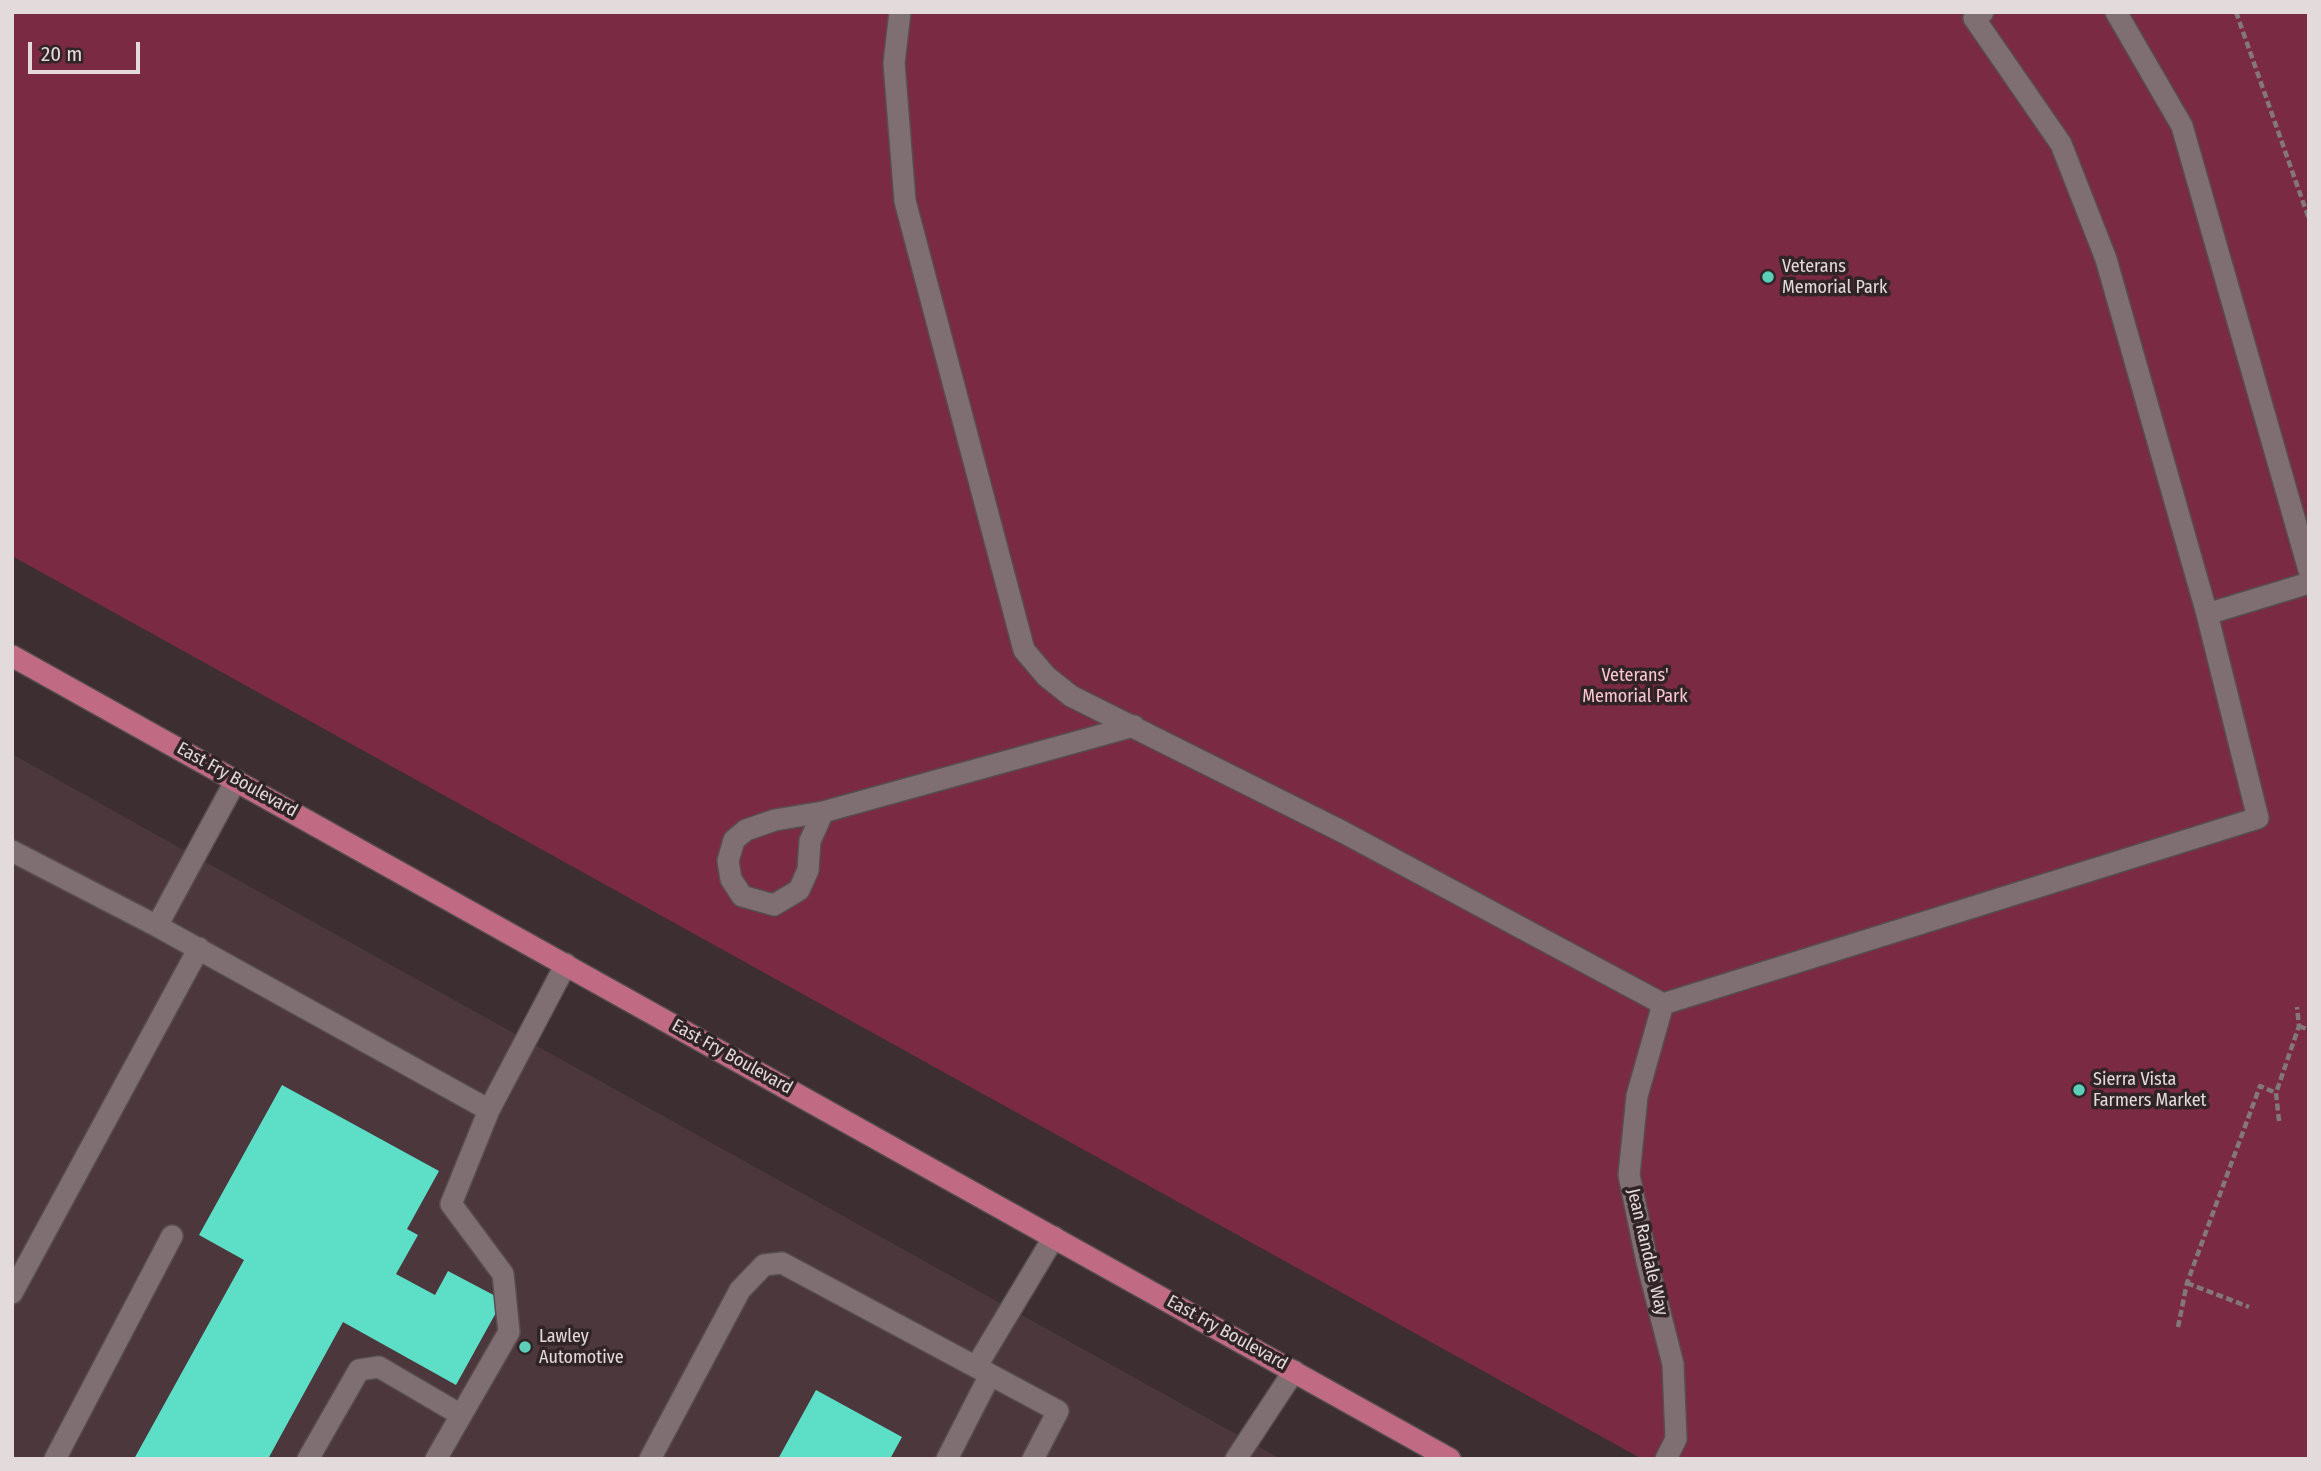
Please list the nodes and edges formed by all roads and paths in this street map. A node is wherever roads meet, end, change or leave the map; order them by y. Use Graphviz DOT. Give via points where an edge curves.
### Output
graph roads {
  1 [pos="900,12"];
  2 [pos="1983,12"];
  3 [pos="2116,12"];
  4 [pos="2236,12"];
  5 [pos="2309,219"];
  6 [pos="2309,570"];
  7 [pos="2309,583"];
  8 [pos="2207,614"];
  9 [pos="12,656"];
  10 [pos="1134,726"];
  11 [pos="236,779"];
  12 [pos="823,812"];
  13 [pos="12,851"];
  14 [pos="157,926"];
  15 [pos="199,948"];
  16 [pos="566,964"];
  17 [pos="1663,1004"];
  18 [pos="2297,1007"];
  19 [pos="2299,1026"];
  20 [pos="2309,1030"];
  21 [pos="2276,1093"];
  22 [pos="489,1110"];
  23 [pos="2279,1121"];
  24 [pos="172,1236"];
  25 [pos="1054,1237"];
  26 [pos="2187,1283"];
  27 [pos="12,1293"];
  28 [pos="2249,1307"];
  29 [pos="2178,1327"];
  30 [pos="983,1371"];
  31 [pos="1294,1371"];
  32 [pos="461,1415"];
  33 [pos="55,1459"];
  34 [pos="308,1459"];
  35 [pos="436,1459"];
  36 [pos="650,1459"];
  37 [pos="947,1459"];
  38 [pos="1033,1459"];
  39 [pos="1236,1459"];
  40 [pos="1450,1459"];
  41 [pos="1666,1459"];
  1 -- 10 [label="lane" via="894,63 905,201 1024,650 1070,696"];
  2 -- 8 [label="lane" via="1974,18 2061,144 2106,259"];
  3 -- 6 [label="lane" via="2182,126"];
  4 -- 5 [label="path"];
  7 -- 8 [label="lane"];
  8 -- 17 [label="lane" via="2258,818"];
  9 -- 11 [label="main road, East Fry Boulevard"];
  10 -- 12 [label="lane"];
  10 -- 17 [label="lane"];
  11 -- 14 [label="lane"];
  11 -- 16 [label="main road, East Fry Boulevard"];
  12 -- 12 [label="lane" via="775,820 746,830 734,840 728,861 731,879 742,896 774,905 799,890 808,870 810,841"];
  13 -- 14 [label="lane"];
  14 -- 15 [label="lane"];
  15 -- 22 [label="lane"];
  15 -- 27 [label="lane"];
  16 -- 22 [label="lane"];
  16 -- 25 [label="main road, East Fry Boulevard"];
  17 -- 41 [label="lane, Jean Randale Way" via="1637,1096 1629,1175 1673,1364 1676,1438"];
  18 -- 19 [label="path"];
  19 -- 20 [label="path"];
  19 -- 21 [label="path"];
  21 -- 23 [label="path"];
  21 -- 26 [label="path" via="2260,1086"];
  22 -- 32 [label="lane" via="451,1204 503,1274 509,1332"];
  24 -- 33 [label="lane"];
  25 -- 30 [label="lane"];
  25 -- 31 [label="main road, East Fry Boulevard"];
  26 -- 28 [label="path"];
  26 -- 29 [label="path"];
  30 -- 36 [label="lane" via="782,1263 764,1265 740,1290"];
  30 -- 37 [label="lane"];
  30 -- 38 [label="lane" via="1058,1411"];
  31 -- 39 [label="lane"];
  31 -- 40 [label="main road, East Fry Boulevard"];
  32 -- 34 [label="lane" via="379,1367 359,1370"];
  32 -- 35 [label="lane"];
}
